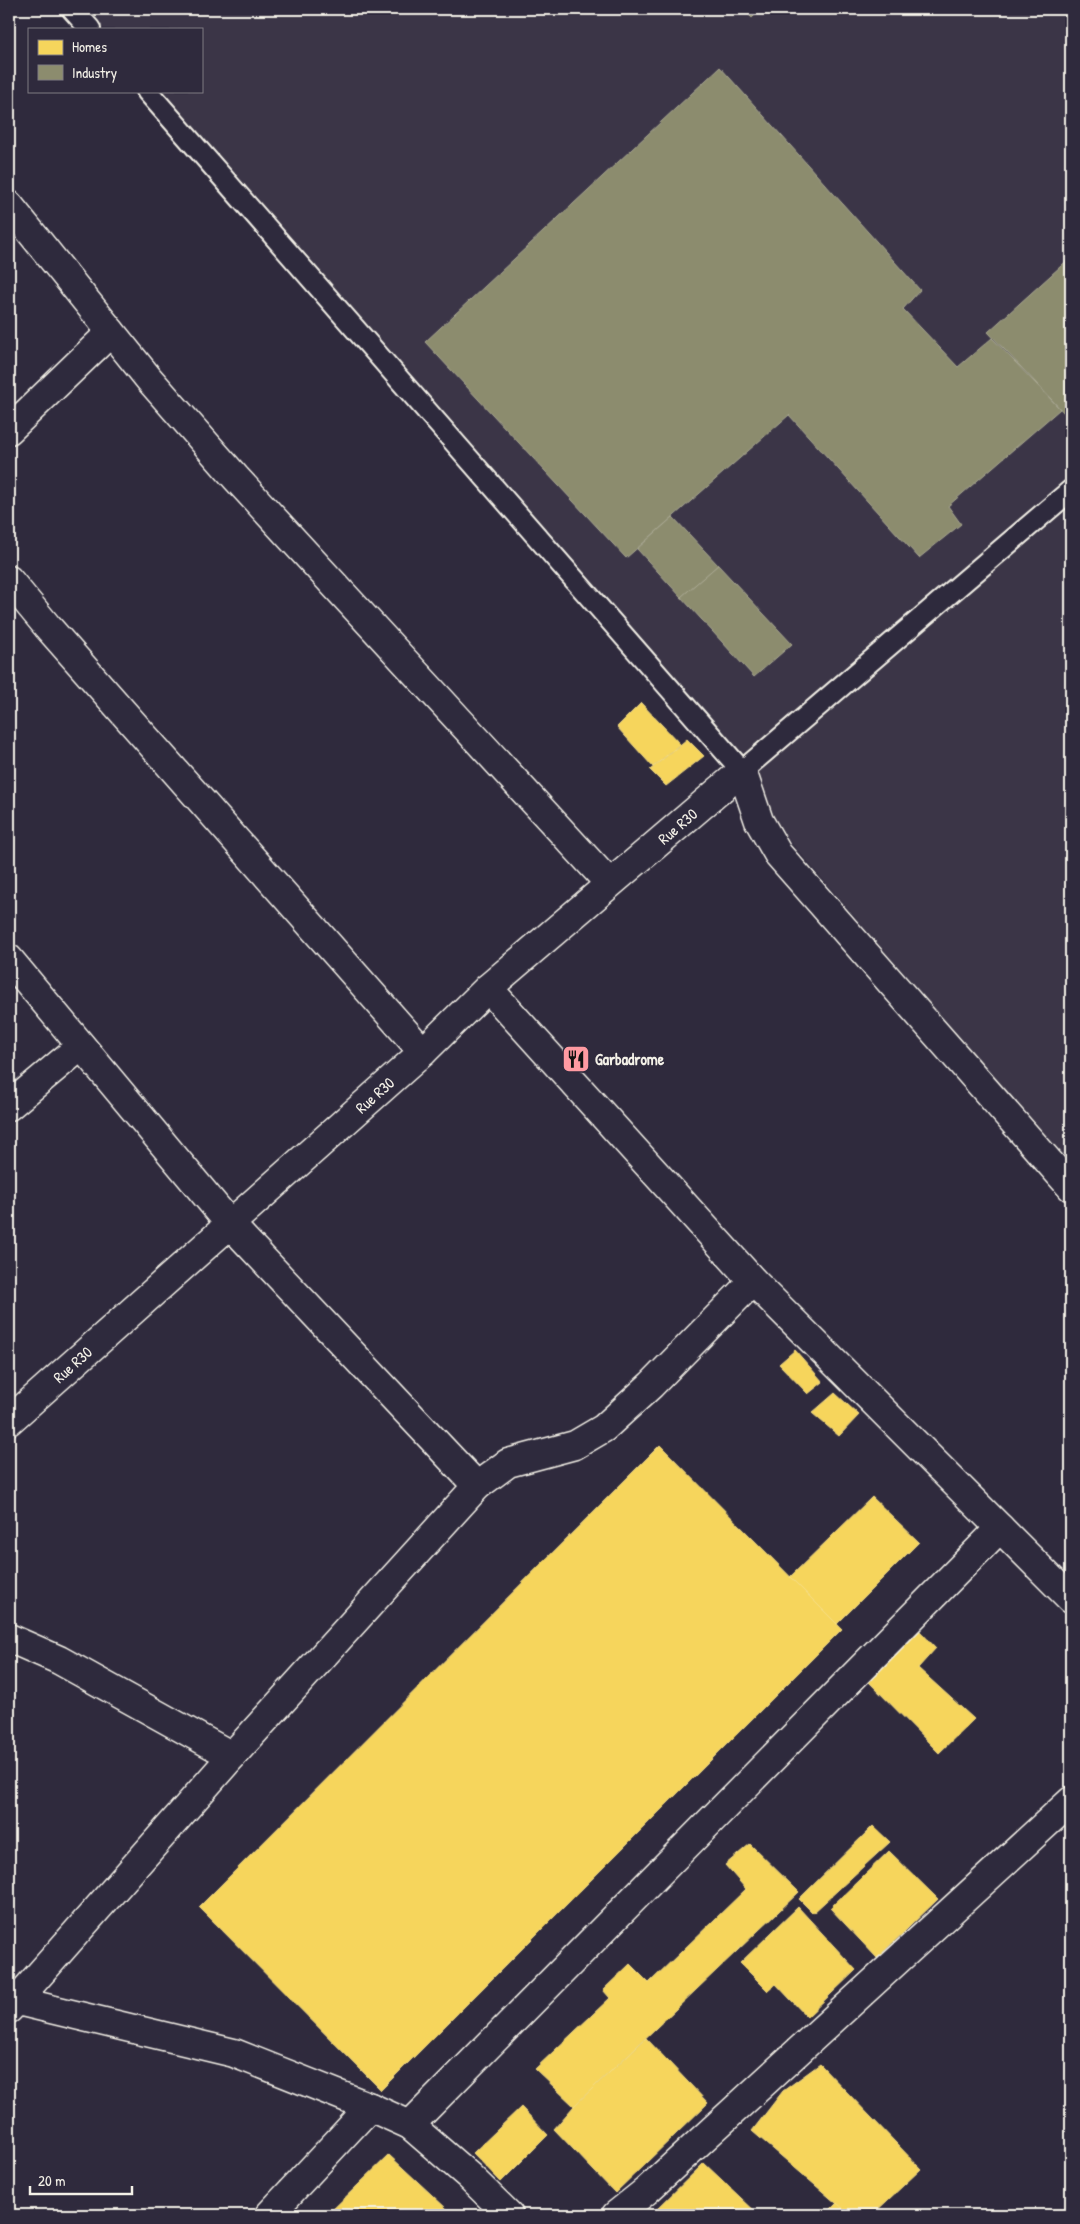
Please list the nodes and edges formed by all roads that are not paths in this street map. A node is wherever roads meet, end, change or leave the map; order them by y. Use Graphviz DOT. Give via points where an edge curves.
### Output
graph roads {
  1 [pos="72,9"];
  2 [pos="89,28"];
  3 [pos="147,92"];
  4 [pos="9,205"];
  5 [pos="111,332"];
  6 [pos="9,430"];
  7 [pos="1071,490"];
  8 [pos="9,580"];
  9 [pos="742,770"];
  10 [pos="609,883"];
  11 [pos="9,959"];
  12 [pos="488,988"];
  13 [pos="81,1046"];
  14 [pos="423,1052"];
  15 [pos="9,1106"];
  16 [pos="1071,1187"];
  17 [pos="230,1224"];
  18 [pos="754,1281"];
  19 [pos="9,1421"];
  20 [pos="477,1486"];
  21 [pos="1000,1528"];
  22 [pos="1071,1599"];
  23 [pos="9,1638"];
  24 [pos="232,1756"];
  25 [pos="1071,1801"];
  26 [pos="12,2003"];
  27 [pos="370,2107"];
  28 [pos="410,2125"];
  29 [pos="269,2215"];
  30 [pos="509,2215"];
  31 [pos="616,2215"];
  1 -- 2 [label="lane"];
  3 -- 9 [label="lane"];
  4 -- 5 [label="street"];
  5 -- 6 [label="street"];
  5 -- 10 [label="street" via="236,478"];
  7 -- 9 [label="lane"];
  8 -- 14 [label="street"];
  9 -- 10 [label="street, Rue R30"];
  9 -- 16 [label="street" via="759,820 778,854"];
  10 -- 12 [label="street, Rue R30"];
  11 -- 13 [label="street"];
  12 -- 14 [label="street, Rue R30"];
  12 -- 18 [label="street"];
  13 -- 15 [label="street"];
  13 -- 17 [label="street"];
  14 -- 17 [label="street, Rue R30"];
  17 -- 19 [label="street, Rue R30"];
  17 -- 20 [label="street"];
  18 -- 20 [label="street" via="604,1428 575,1445 508,1463"];
  18 -- 21 [label="street"];
  20 -- 24 [label="street"];
  21 -- 22 [label="street"];
  21 -- 28 [label="street"];
  23 -- 24 [label="street" via="59,1660"];
  24 -- 26 [label="street"];
  25 -- 31 [label="street" via="654,2184"];
  26 -- 27 [label="street" via="234,2053"];
  27 -- 28 [label="street"];
  27 -- 29 [label="street"];
  28 -- 30 [label="street"];
}
